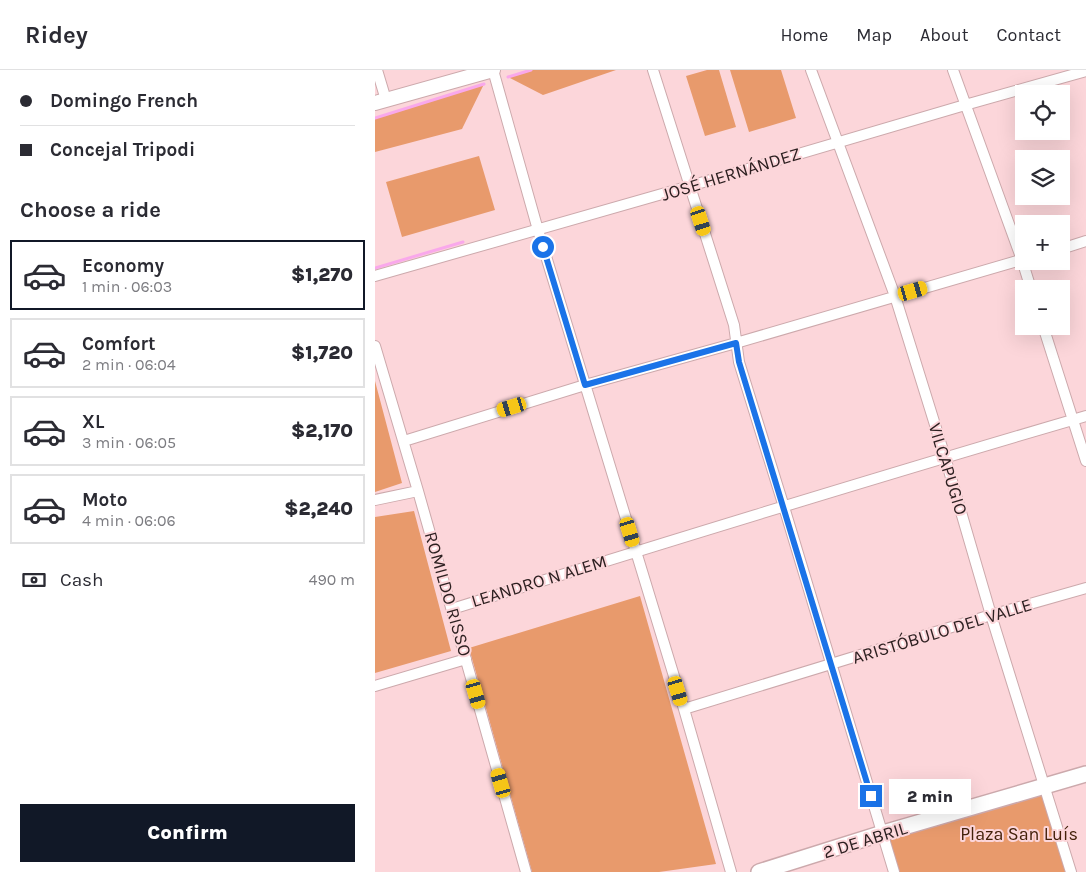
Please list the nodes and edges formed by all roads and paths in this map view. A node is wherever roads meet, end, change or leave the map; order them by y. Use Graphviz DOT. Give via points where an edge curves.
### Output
graph roads {
  1 [pos="377,70"];
  2 [pos="493,70"];
  3 [pos="653,70"];
  4 [pos="811,70"];
  5 [pos="953,70"];
  6 [pos="1086,71"];
  7 [pos="381,101"];
  8 [pos="965,105"];
  9 [pos="838,142"];
  10 [pos="690,186"];
  11 [pos="538,230"];
  12 [pos="1015,239"];
  13 [pos="1086,242"];
  14 [pos="1070,246"];
  15 [pos="1015,262"];
  16 [pos="375,276"];
  17 [pos="895,296"];
  18 [pos="1046,335"];
  19 [pos="736,343"];
  20 [pos="375,346"];
  21 [pos="585,385"];
  22 [pos="1086,416"];
  23 [pos="1073,420"];
  24 [pos="404,441"];
  25 [pos="945,457"];
  26 [pos="1086,461"];
  27 [pos="419,491"];
  28 [pos="375,500"];
  29 [pos="784,507"];
  30 [pos="636,551"];
  31 [pos="1086,588"];
  32 [pos="451,608"];
  33 [pos="991,615"];
  34 [pos="466,659"];
  35 [pos="831,664"];
  36 [pos="375,686"];
  37 [pos="684,709"];
  38 [pos="1086,774"];
  39 [pos="1045,786"];
  40 [pos="883,833"];
  41 [pos="526,872"];
  42 [pos="731,872"];
  43 [pos="759,872"];
  44 [pos="894,872"];
  45 [pos="1071,872"];
  1 -- 7 [label="street"];
  2 -- 7 [label="street"];
  2 -- 11 [label="street"];
  3 -- 10 [label="street"];
  4 -- 9 [label="street, VILCAPUGIO"];
  5 -- 8 [label="street"];
  6 -- 8 [label="street, JOSÉ HERNÁNDEZ"];
  8 -- 9 [label="street, JOSÉ HERNÁNDEZ"];
  8 -- 12 [label="street"];
  9 -- 10 [label="street, JOSÉ HERNÁNDEZ"];
  9 -- 17 [label="street, VILCAPUGIO"];
  10 -- 11 [label="street, JOSÉ HERNÁNDEZ"];
  10 -- 19 [label="street" via="734,325"];
  11 -- 16 [label="street, JOSÉ HERNÁNDEZ"];
  11 -- 21 [label="street"];
  13 -- 14 [label="street"];
  15 -- 17 [label="street"];
  17 -- 19 [label="street"];
  17 -- 25 [label="street, VILCAPUGIO"];
  18 -- 23 [label="street"];
  19 -- 21 [label="street"];
  19 -- 29 [label="street"];
  20 -- 24 [label="street, ROMILDO RISSO"];
  21 -- 24 [label="street"];
  21 -- 30 [label="street"];
  22 -- 23 [label="street, LEANDRO N ALEM"];
  23 -- 25 [label="street, LEANDRO N ALEM"];
  23 -- 26 [label="street"];
  24 -- 27 [label="street, ROMILDO RISSO"];
  25 -- 29 [label="street, LEANDRO N ALEM"];
  25 -- 33 [label="street, VILCAPUGIO"];
  27 -- 28 [label="street"];
  27 -- 32 [label="street, ROMILDO RISSO"];
  29 -- 30 [label="street, LEANDRO N ALEM"];
  29 -- 35 [label="street"];
  30 -- 32 [label="street, LEANDRO N ALEM"];
  30 -- 37 [label="street"];
  31 -- 33 [label="street, ARISTÓBULO DEL VALLE"];
  32 -- 34 [label="street, ROMILDO RISSO"];
  33 -- 35 [label="street, ARISTÓBULO DEL VALLE"];
  33 -- 39 [label="street, VILCAPUGIO"];
  34 -- 36 [label="street"];
  34 -- 41 [label="street, ROMILDO RISSO"];
  35 -- 37 [label="street, ARISTÓBULO DEL VALLE"];
  35 -- 40 [label="street"];
  37 -- 42 [label="street"];
  38 -- 39 [label="main road, 2 DE ABRIL"];
  39 -- 40 [label="main road, 2 DE ABRIL"];
  39 -- 45 [label="street, VILCAPUGIO"];
  40 -- 43 [label="main road, 2 DE ABRIL"];
  40 -- 44 [label="street"];
}
